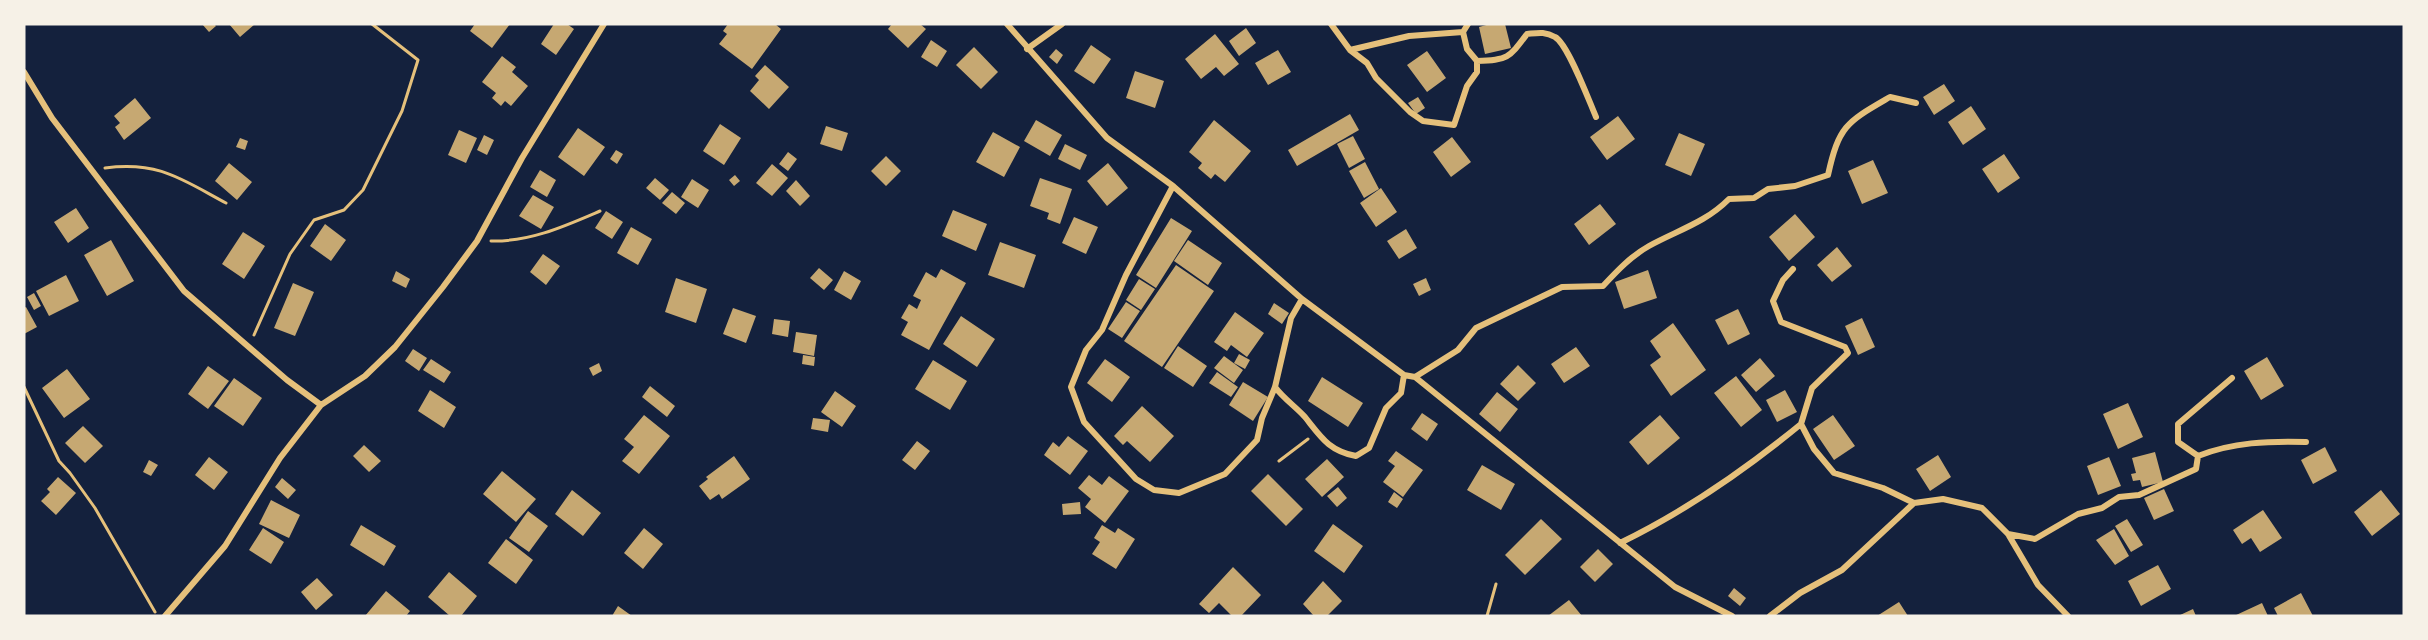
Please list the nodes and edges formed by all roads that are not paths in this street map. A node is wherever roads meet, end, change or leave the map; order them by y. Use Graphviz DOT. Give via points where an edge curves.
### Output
graph roads {
  1 [pos="604,24"];
  2 [pos="1007,24"];
  3 [pos="1062,24"];
  4 [pos="1331,24"];
  5 [pos="1468,24"];
  6 [pos="1463,32"];
  7 [pos="1027,48"];
  8 [pos="1350,50"];
  9 [pos="1478,61"];
  10 [pos="24,72"];
  11 [pos="1917,103"];
  12 [pos="1596,117"];
  13 [pos="1173,186"];
  14 [pos="1794,269"];
  15 [pos="1302,299"];
  16 [pos="1404,375"];
  17 [pos="1415,377"];
  18 [pos="2232,378"];
  19 [pos="1275,387"];
  20 [pos="321,405"];
  21 [pos="1801,424"];
  22 [pos="2306,442"];
  23 [pos="2198,456"];
  24 [pos="1914,503"];
  25 [pos="2008,534"];
  26 [pos="1620,543"];
  27 [pos="165,616"];
  28 [pos="1732,616"];
  29 [pos="1770,616"];
  30 [pos="2068,616"];
  1 -- 20 [label="street" via="522,158 477,241 395,347 364,376"];
  2 -- 7 [label="street"];
  3 -- 7 [label="street"];
  4 -- 8 [label="street"];
  5 -- 6 [label="street"];
  6 -- 8 [label="street" via="1409,36"];
  6 -- 9 [label="street" via="1467,49"];
  7 -- 13 [label="street" via="1107,138"];
  8 -- 9 [label="street" via="1423,121 1454,125"];
  9 -- 12 [label="street" via="1513,54 1527,34 1544,32 1558,38 1580,76"];
  10 -- 20 [label="street" via="52,118 184,291"];
  11 -- 17 [label="street" via="1890,97 1845,126 1833,150 1828,175 1768,189 1754,198 1729,199 1711,216 1647,247 1603,286 1562,287 1476,328 1458,350"];
  13 -- 15 [label="street"];
  13 -- 19 [label="street" via="1125,275 1102,330 1086,350 1071,387 1084,422 1136,479 1154,490 1179,493 1226,474 1257,440"];
  14 -- 21 [label="street" via="1783,280 1773,301 1781,322 1845,347 1848,353 1812,388"];
  15 -- 16 [label="street"];
  15 -- 19 [label="street" via="1291,318"];
  16 -- 17 [label="street"];
  16 -- 19 [label="street" via="1401,393 1386,408 1369,448 1356,456 1327,445"];
  17 -- 26 [label="street"];
  18 -- 23 [label="street" via="2178,424 2178,442"];
  20 -- 27 [label="street" via="280,459 225,546"];
  21 -- 24 [label="street" via="1814,449 1834,473 1883,488"];
  21 -- 26 [label="street" via="1757,460 1664,522"];
  22 -- 23 [label="street" via="2220,447"];
  23 -- 25 [label="street" via="2196,469 2139,495 2119,497 2102,508 2078,514 2035,539"];
  24 -- 25 [label="street" via="1943,499 1973,505 1982,508"];
  24 -- 29 [label="street" via="1842,570 1800,593"];
  25 -- 30 [label="street" via="2038,585"];
  26 -- 28 [label="street" via="1675,587"];
}
